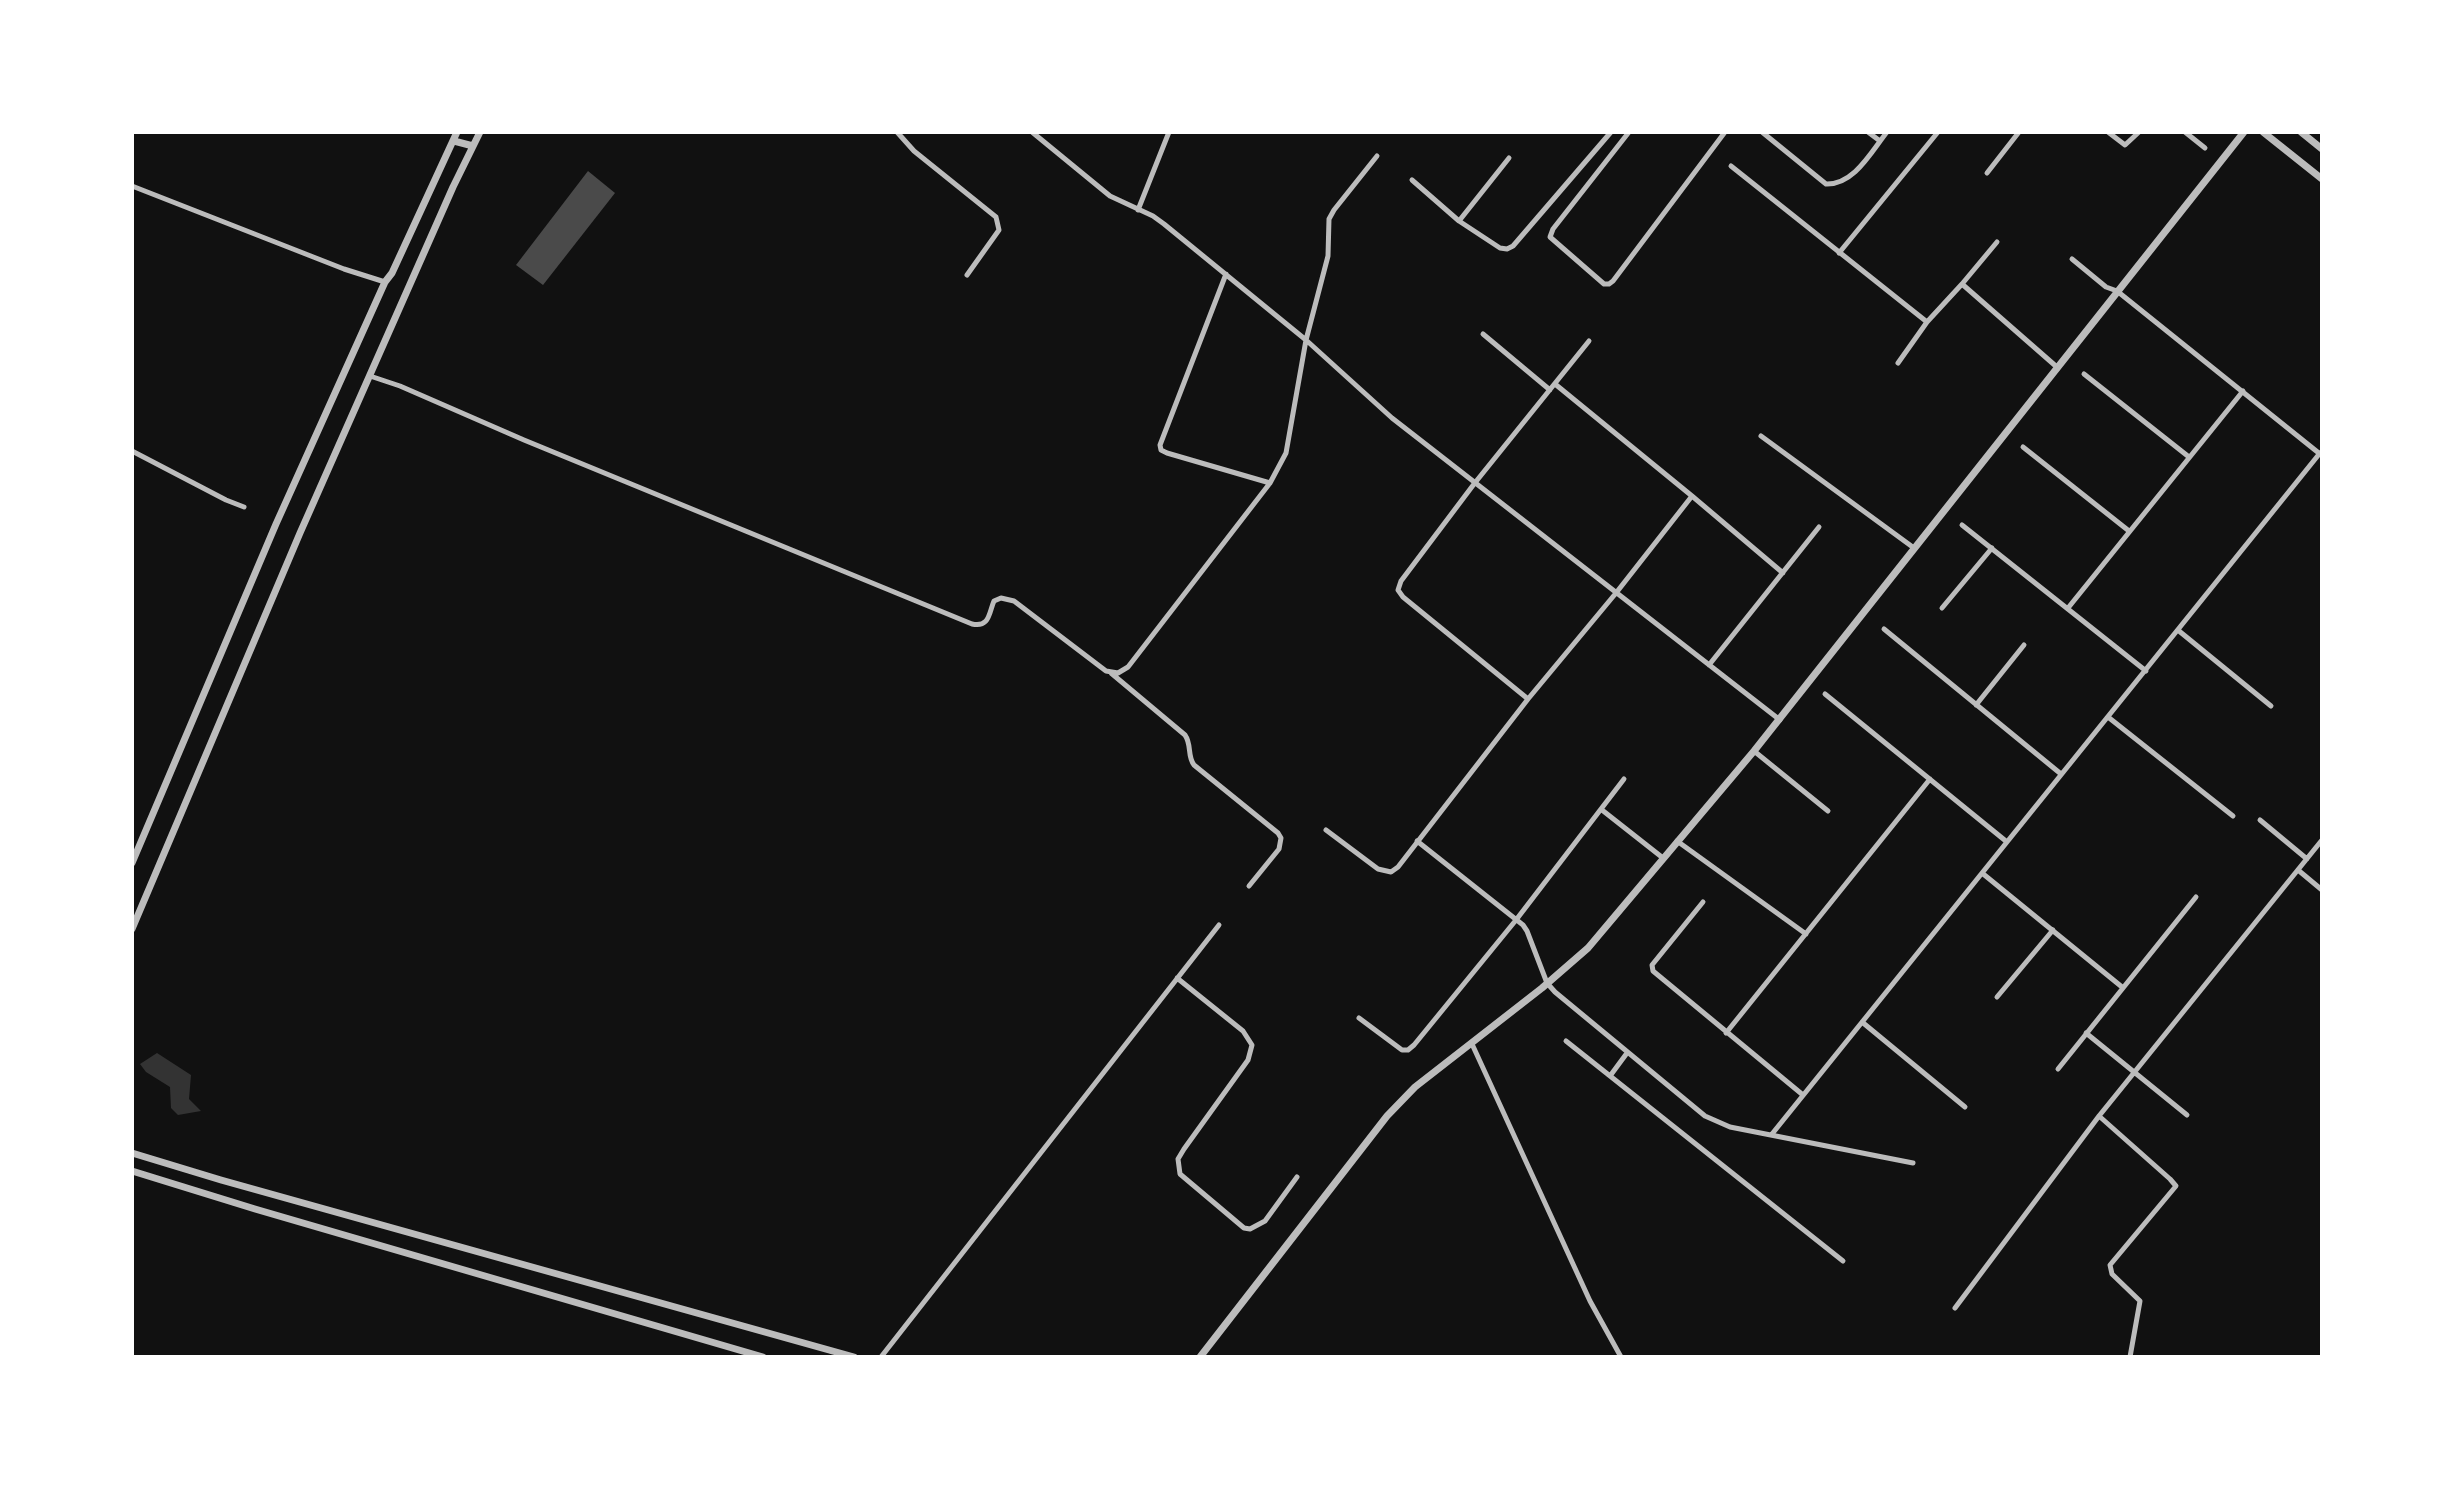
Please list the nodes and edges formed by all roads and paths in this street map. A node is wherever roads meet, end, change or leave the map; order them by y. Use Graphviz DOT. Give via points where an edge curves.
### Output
graph roads {
  1 [pos="457,132"];
  2 [pos="480,132"];
  3 [pos="897,132"];
  4 [pos="1032,132"];
  5 [pos="1168,132"];
  6 [pos="1611,132"];
  7 [pos="1629,132"];
  8 [pos="1725,132"];
  9 [pos="1762,132"];
  10 [pos="1868,132"];
  11 [pos="1887,132"];
  12 [pos="1938,132"];
  13 [pos="2019,132"];
  14 [pos="2108,132"];
  15 [pos="2139,132"];
  16 [pos="2185,132"];
  17 [pos="2244,132"];
  18 [pos="2263,132"];
  19 [pos="2301,132"];
  20 [pos="453,141"];
  21 [pos="1880,141"];
  22 [pos="473,146"];
  23 [pos="2205,148"];
  24 [pos="2322,149"];
  25 [pos="1377,156"];
  26 [pos="1509,158"];
  27 [pos="1731,166"];
  28 [pos="1987,173"];
  29 [pos="2322,179"];
  30 [pos="1413,180"];
  31 [pos="132,186"];
  32 [pos="1138,210"];
  33 [pos="1459,220"];
  34 [pos="1997,242"];
  35 [pos="1839,253"];
  36 [pos="2072,259"];
  37 [pos="1226,274"];
  38 [pos="968,275"];
  39 [pos="385,282"];
  40 [pos="1962,284"];
  41 [pos="2118,291"];
  42 [pos="1927,322"];
  43 [pos="1483,334"];
  44 [pos="1306,340"];
  45 [pos="1589,341"];
  46 [pos="1898,363"];
  47 [pos="2058,368"];
  48 [pos="2084,374"];
  49 [pos="370,376"];
  50 [pos="1555,384"];
  51 [pos="1550,390"];
  52 [pos="2243,391"];
  53 [pos="1761,436"];
  54 [pos="2023,447"];
  55 [pos="132,451"];
  56 [pos="2321,454"];
  57 [pos="2189,457"];
  58 [pos="1270,483"];
  59 [pos="1474,484"];
  60 [pos="1692,496"];
  61 [pos="244,507"];
  62 [pos="1962,525"];
  63 [pos="1819,527"];
  64 [pos="2129,531"];
  65 [pos="1914,548"];
  66 [pos="1992,548"];
  67 [pos="1783,573"];
  68 [pos="1616,593"];
  69 [pos="1942,608"];
  70 [pos="2068,608"];
  71 [pos="1884,629"];
  72 [pos="2179,631"];
  73 [pos="2024,645"];
  74 [pos="1708,665"];
  75 [pos="2146,670"];
  76 [pos="1111,673"];
  77 [pos="1825,694"];
  78 [pos="1528,699"];
  79 [pos="1976,705"];
  80 [pos="2271,706"];
  81 [pos="2108,717"];
  82 [pos="1780,720"];
  83 [pos="1754,751"];
  84 [pos="2061,774"];
  85 [pos="1624,779"];
  86 [pos="1930,779"];
  87 [pos="1602,810"];
  88 [pos="1828,811"];
  89 [pos="2233,816"];
  90 [pos="2260,820"];
  91 [pos="1326,830"];
  92 [pos="2322,840"];
  93 [pos="1417,841"];
  94 [pos="1677,841"];
  95 [pos="2007,842"];
  96 [pos="1663,858"];
  97 [pos="2307,859"];
  98 [pos="132,863"];
  99 [pos="2298,870"];
  100 [pos="1982,873"];
  101 [pos="1250,886"];
  102 [pos="2322,890"];
  103 [pos="2196,897"];
  104 [pos="1703,902"];
  105 [pos="1516,920"];
  106 [pos="1219,925"];
  107 [pos="132,929"];
  108 [pos="2053,930"];
  109 [pos="1806,934"];
  110 [pos="1177,978"];
  111 [pos="1547,983"];
  112 [pos="2122,987"];
  113 [pos="1997,997"];
  114 [pos="1359,1018"];
  115 [pos="1862,1022"];
  116 [pos="1726,1033"];
  117 [pos="2085,1033"];
  118 [pos="1566,1041"];
  119 [pos="1472,1044"];
  120 [pos="1627,1053"];
  121 [pos="2058,1069"];
  122 [pos="2134,1073"];
  123 [pos="1610,1076"];
  124 [pos="1803,1095"];
  125 [pos="1965,1107"];
  126 [pos="2187,1115"];
  127 [pos="2099,1116"];
  128 [pos="1772,1134"];
  129 [pos="132,1153"];
  130 [pos="1913,1163"];
  131 [pos="132,1171"];
  132 [pos="1297,1177"];
  133 [pos="1843,1261"];
  134 [pos="1955,1308"];
  135 [pos="763,1357"];
  136 [pos="854,1357"];
  137 [pos="881,1357"];
  138 [pos="1200,1357"];
  139 [pos="1621,1357"];
  140 [pos="2130,1357"];
  1 -- 20 [label="street"];
  2 -- 22 [label="street"];
  3 -- 38 [label="street" via="914,151 996,217 999,230"];
  4 -- 32 [label="street" via="1098,187"];
  5 -- 32 [label="street"];
  6 -- 33 [label="street" via="1514,246 1500,248"];
  7 -- 8 [label="street" via="1550,237 1604,284 1613,281"];
  9 -- 21 [label="street" via="1826,184 1850,177"];
  10 -- 21 [label="street"];
  11 -- 21 [label="street"];
  12 -- 35 [label="street"];
  13 -- 28 [label="street"];
  14 -- 15 [label="street" via="2125,145"];
  16 -- 23 [label="street"];
  17 -- 41 [label="street"];
  18 -- 29 [label="street"];
  19 -- 24 [label="street"];
  20 -- 22 [label="street"];
  20 -- 39 [label="street"];
  22 -- 49 [label="street"];
  25 -- 44 [label="street" via="1329,219 1328,256"];
  26 -- 33 [label="street"];
  27 -- 35 [label="street"];
  30 -- 33 [label="street"];
  31 -- 39 [label="street"];
  32 -- 37 [label="street" via="1153,216"];
  34 -- 40 [label="street"];
  35 -- 42 [label="street"];
  36 -- 41 [label="street" via="2106,287"];
  37 -- 44 [label="street"];
  37 -- 58 [label="street" via="1161,450"];
  39 -- 98 [label="street" via="276,524"];
  40 -- 42 [label="street"];
  40 -- 47 [label="street"];
  41 -- 47 [label="street"];
  41 -- 52 [label="street"];
  42 -- 46 [label="street"];
  43 -- 51 [label="street"];
  44 -- 58 [label="street" via="1286,453"];
  44 -- 59 [label="street" via="1392,418"];
  45 -- 50 [label="street"];
  47 -- 65 [label="street"];
  48 -- 57 [label="street"];
  49 -- 76 [label="street" via="972,624 985,623 994,601 1014,601"];
  49 -- 107 [label="street"];
  50 -- 51 [label="street"];
  50 -- 60 [label="street"];
  51 -- 59 [label="street"];
  52 -- 56 [label="street"];
  52 -- 57 [label="street"];
  53 -- 65 [label="street"];
  54 -- 64 [label="street"];
  55 -- 61 [label="street"];
  56 -- 72 [label="street"];
  57 -- 64 [label="street"];
  58 -- 76 [label="street" via="1128,667"];
  59 -- 68 [label="street"];
  59 -- 78 [label="street" via="1398,590"];
  60 -- 67 [label="street"];
  60 -- 68 [label="street"];
  62 -- 66 [label="street"];
  63 -- 67 [label="street"];
  64 -- 70 [label="street"];
  65 -- 82 [label="street"];
  66 -- 69 [label="street"];
  66 -- 70 [label="street"];
  67 -- 74 [label="street"];
  68 -- 74 [label="street"];
  68 -- 78 [label="street"];
  70 -- 75 [label="street"];
  71 -- 79 [label="street"];
  72 -- 75 [label="street"];
  72 -- 80 [label="street"];
  73 -- 79 [label="street"];
  74 -- 82 [label="street"];
  75 -- 81 [label="street"];
  76 -- 101 [label="street" via="1185,735 1190,741 1190,760 1194,765 1278,833 1279,849"];
  77 -- 86 [label="street"];
  78 -- 93 [label="street"];
  79 -- 84 [label="street"];
  81 -- 84 [label="street"];
  81 -- 89 [label="street"];
  82 -- 83 [label="street"];
  83 -- 88 [label="street"];
  83 -- 94 [label="street"];
  84 -- 95 [label="street"];
  85 -- 87 [label="street"];
  86 -- 95 [label="street"];
  86 -- 109 [label="street"];
  87 -- 96 [label="street"];
  87 -- 105 [label="street"];
  90 -- 97 [label="street"];
  91 -- 93 [label="street" via="1384,872 1398,867"];
  92 -- 97 [label="street"];
  93 -- 105 [label="street"];
  94 -- 96 [label="street"];
  94 -- 109 [label="street"];
  95 -- 100 [label="street"];
  96 -- 111 [label="street" via="1588,948"];
  97 -- 99 [label="street"];
  99 -- 102 [label="street"];
  99 -- 122 [label="street"];
  100 -- 108 [label="street"];
  100 -- 115 [label="street"];
  103 -- 112 [label="street"];
  104 -- 116 [label="street" via="1652,965 1653,971"];
  105 -- 111 [label="street" via="1527,931"];
  105 -- 114 [label="street" via="1408,1050 1396,1047"];
  106 -- 110 [label="street"];
  108 -- 112 [label="street"];
  108 -- 113 [label="street"];
  109 -- 116 [label="street"];
  110 -- 132 [label="street" via="1243,1031 1252,1045 1248,1060 1178,1159 1180,1174 1250,1229 1265,1221"];
  110 -- 137 [label="street"];
  111 -- 119 [label="street"];
  111 -- 120 [label="street"];
  112 -- 117 [label="street"];
  115 -- 124 [label="street"];
  115 -- 125 [label="street"];
  116 -- 124 [label="street"];
  117 -- 121 [label="street"];
  117 -- 122 [label="street"];
  118 -- 123 [label="street"];
  119 -- 138 [label="street" via="1415,1087 1387,1116"];
  119 -- 139 [label="street" via="1590,1301"];
  120 -- 123 [label="street"];
  120 -- 128 [label="street" via="1717,1123"];
  122 -- 126 [label="street"];
  122 -- 127 [label="street"];
  123 -- 133 [label="street"];
  124 -- 128 [label="street"];
  127 -- 134 [label="street"];
  127 -- 140 [label="street" via="2176,1186 2110,1265 2112,1274 2140,1301"];
  128 -- 130 [label="street"];
  129 -- 136 [label="street"];
  131 -- 135 [label="street"];
}
